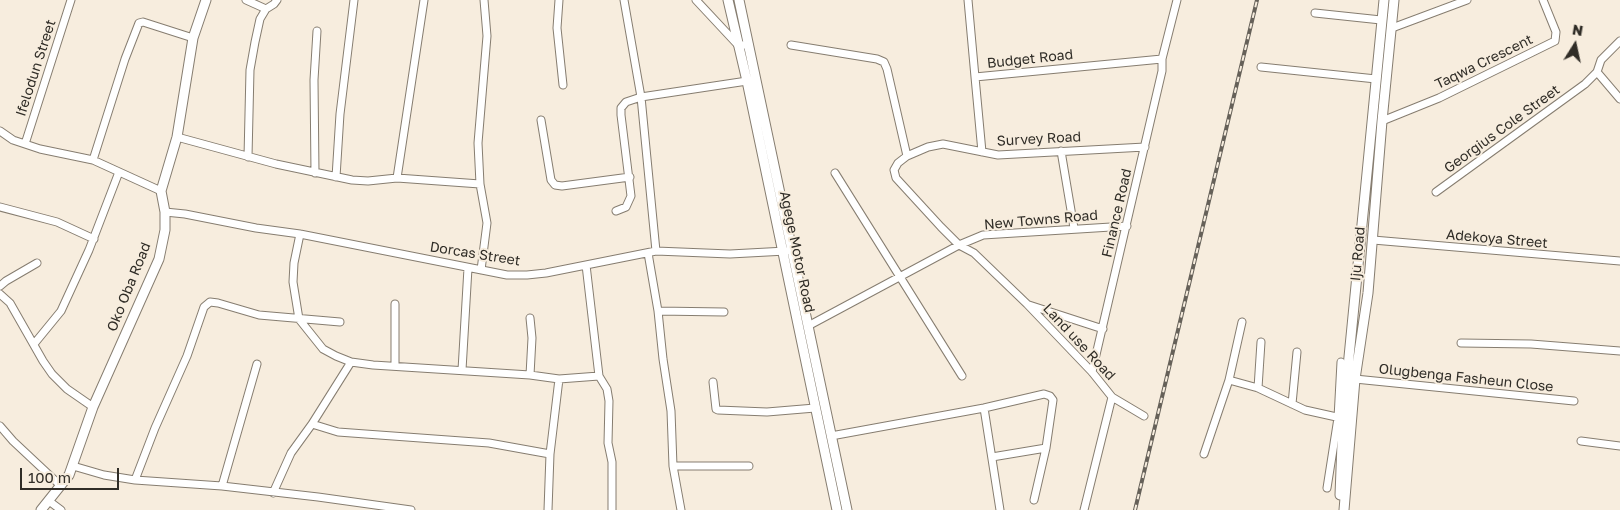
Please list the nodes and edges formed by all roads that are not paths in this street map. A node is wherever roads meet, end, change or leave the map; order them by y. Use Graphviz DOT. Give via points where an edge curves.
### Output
graph roads {
  1 [pos="71,0"];
  2 [pos="206,0"];
  3 [pos="246,0"];
  4 [pos="277,0"];
  5 [pos="354,0"];
  6 [pos="424,0"];
  7 [pos="484,0"];
  8 [pos="559,0"];
  9 [pos="624,0"];
  10 [pos="696,0"];
  11 [pos="728,0"];
  12 [pos="739,0"];
  13 [pos="968,0"];
  14 [pos="1177,0"];
  15 [pos="1384,0"];
  16 [pos="1394,0"];
  17 [pos="1467,0"];
  18 [pos="1543,0"];
  19 [pos="266,9"];
  20 [pos="1315,13"];
  21 [pos="1381,20"];
  22 [pos="1392,28"];
  23 [pos="317,31"];
  24 [pos="193,38"];
  25 [pos="1620,41"];
  26 [pos="738,45"];
  27 [pos="749,45"];
  28 [pos="791,45"];
  29 [pos="1162,59"];
  30 [pos="1261,67"];
  31 [pos="1597,72"];
  32 [pos="976,77"];
  33 [pos="1376,79"];
  34 [pos="747,81"];
  35 [pos="563,86"];
  36 [pos="641,97"];
  37 [pos="1620,99"];
  38 [pos="541,120"];
  39 [pos="1382,121"];
  40 [pos="0,131"];
  41 [pos="177,137"];
  42 [pos="25,144"];
  43 [pos="1145,146"];
  44 [pos="1061,151"];
  45 [pos="982,152"];
  46 [pos="907,156"];
  47 [pos="248,157"];
  48 [pos="93,160"];
  49 [pos="119,172"];
  50 [pos="315,172"];
  51 [pos="835,173"];
  52 [pos="336,177"];
  53 [pos="630,177"];
  54 [pos="397,178"];
  55 [pos="480,184"];
  56 [pos="161,191"];
  57 [pos="1436,192"];
  58 [pos="0,207"];
  59 [pos="616,211"];
  60 [pos="165,212"];
  61 [pos="1127,226"];
  62 [pos="1074,228"];
  63 [pos="300,234"];
  64 [pos="94,239"];
  65 [pos="1373,240"];
  66 [pos="959,245"];
  67 [pos="793,250"];
  68 [pos="656,251"];
  69 [pos="782,252"];
  70 [pos="648,253"];
  71 [pos="1620,260"];
  72 [pos="37,263"];
  73 [pos="586,265"];
  74 [pos="468,268"];
  75 [pos="481,270"];
  76 [pos="900,276"];
  77 [pos="0,286"];
  78 [pos="0,294"];
  79 [pos="396,304"];
  80 [pos="1026,304"];
  81 [pos="658,311"];
  82 [pos="724,312"];
  83 [pos="530,318"];
  84 [pos="299,319"];
  85 [pos="340,322"];
  86 [pos="1242,322"];
  87 [pos="808,326"];
  88 [pos="1103,329"];
  89 [pos="1261,342"];
  90 [pos="1461,343"];
  91 [pos="34,344"];
  92 [pos="1297,352"];
  93 [pos="1620,352"];
  94 [pos="351,362"];
  95 [pos="1340,362"];
  96 [pos="257,364"];
  97 [pos="395,366"];
  98 [pos="462,370"];
  99 [pos="1092,372"];
  100 [pos="530,375"];
  101 [pos="599,376"];
  102 [pos="962,376"];
  103 [pos="559,379"];
  104 [pos="1356,379"];
  105 [pos="1229,380"];
  106 [pos="713,382"];
  107 [pos="1258,388"];
  108 [pos="1112,397"];
  109 [pos="1574,401"];
  110 [pos="1292,404"];
  111 [pos="93,408"];
  112 [pos="815,408"];
  113 [pos="984,408"];
  114 [pos="1144,416"];
  115 [pos="1340,418"];
  116 [pos="312,424"];
  117 [pos="0,426"];
  118 [pos="831,436"];
  119 [pos="1581,441"];
  120 [pos="1620,446"];
  121 [pos="1046,448"];
  122 [pos="550,454"];
  123 [pos="1204,454"];
  124 [pos="992,457"];
  125 [pos="73,466"];
  126 [pos="673,466"];
  127 [pos="749,466"];
  128 [pos="840,474"];
  129 [pos="830,476"];
  130 [pos="135,480"];
  131 [pos="61,486"];
  132 [pos="222,486"];
  133 [pos="1327,488"];
  134 [pos="273,493"];
  135 [pos="1034,500"];
  136 [pos="49,501"];
  137 [pos="41,510"];
  138 [pos="61,510"];
  139 [pos="411,510"];
  140 [pos="548,510"];
  141 [pos="612,510"];
  142 [pos="681,510"];
  143 [pos="837,510"];
  144 [pos="847,510"];
  145 [pos="1000,510"];
  146 [pos="1084,510"];
  147 [pos="1339,510"];
  148 [pos="1344,510"];
  1 -- 42 [label="street, Ifelodun Street"];
  2 -- 24 [label="main road, Oko Oba Road"];
  3 -- 19 [label="street"];
  4 -- 19 [label="street"];
  5 -- 52 [label="street"];
  6 -- 54 [label="street"];
  7 -- 55 [label="street" via="488,36 478,143"];
  8 -- 35 [label="street" via="557,28"];
  9 -- 36 [label="street"];
  10 -- 26 [label="street"];
  11 -- 26 [label="main road, Agege Motor Road"];
  12 -- 27 [label="main road, Agege Motor Road"];
  13 -- 32 [label="street"];
  14 -- 29 [label="street, Finance Road"];
  15 -- 21 [label="main road, Iju Road"];
  16 -- 22 [label="main road, Iju Road"];
  17 -- 22 [label="street"];
  18 -- 39 [label="street, Taqwa Crescent" via="1556,32 1555,41 1439,98"];
  19 -- 47 [label="street" via="258,25 250,70"];
  20 -- 21 [label="street"];
  21 -- 33 [label="main road, Iju Road"];
  22 -- 39 [label="main road, Iju Road"];
  23 -- 50 [label="street"];
  24 -- 41 [label="main road, Oko Oba Road"];
  24 -- 48 [label="street" via="138,23"];
  25 -- 31 [label="street, Georgius Cole Street" via="1601,60"];
  26 -- 27 [label="street"];
  26 -- 34 [label="main road, Agege Motor Road"];
  27 -- 67 [label="main road, Agege Motor Road"];
  28 -- 46 [label="street" via="884,62"];
  29 -- 32 [label="street, Budget Road"];
  29 -- 43 [label="street, Finance Road"];
  30 -- 33 [label="street"];
  31 -- 37 [label="street"];
  31 -- 57 [label="street, Georgius Cole Street"];
  32 -- 45 [label="street, Budget Road"];
  33 -- 115 [label="main road, Iju Road"];
  34 -- 36 [label="street"];
  34 -- 69 [label="main road, Agege Motor Road"];
  36 -- 53 [label="street" via="626,102 621,108"];
  36 -- 68 [label="street"];
  38 -- 53 [label="street" via="550,180 555,185"];
  39 -- 65 [label="main road, Iju Road"];
  40 -- 42 [label="street"];
  41 -- 47 [label="street"];
  41 -- 56 [label="main road, Oko Oba Road"];
  42 -- 48 [label="street"];
  43 -- 44 [label="street, Survey Road"];
  43 -- 61 [label="street, Finance Road"];
  44 -- 45 [label="street, Survey Road" via="998,155"];
  44 -- 62 [label="street"];
  45 -- 46 [label="street, Survey Road" via="943,144"];
  46 -- 66 [label="street" via="894,170 896,178"];
  47 -- 50 [label="street"];
  48 -- 49 [label="street"];
  49 -- 56 [label="street"];
  49 -- 64 [label="street"];
  50 -- 52 [label="street"];
  51 -- 76 [label="street"];
  52 -- 54 [label="street" via="368,181"];
  53 -- 59 [label="street" via="630,202"];
  54 -- 55 [label="street"];
  55 -- 75 [label="street" via="486,223"];
  56 -- 60 [label="main road, Oko Oba Road"];
  58 -- 64 [label="street" via="57,222"];
  60 -- 63 [label="street, Dorcas Street"];
  60 -- 111 [label="main road, Oko Oba Road" via="165,230 158,259"];
  61 -- 62 [label="street, New Towns Road"];
  61 -- 88 [label="street, Finance Road"];
  62 -- 66 [label="street, New Towns Road" via="987,234"];
  63 -- 74 [label="street, Dorcas Street"];
  63 -- 84 [label="street" via="292,282"];
  64 -- 91 [label="street" via="61,312"];
  65 -- 71 [label="street, Adekoya Street"];
  65 -- 104 [label="main road, Iju Road"];
  66 -- 76 [label="street, New Towns Road"];
  66 -- 80 [label="street, Land use Road" via="974,253"];
  67 -- 69 [label="street, Dorcas Street"];
  67 -- 87 [label="main road, Agege Motor Road"];
  68 -- 69 [label="street, Dorcas Street"];
  68 -- 70 [label="street, Dorcas Street"];
  69 -- 112 [label="main road, Agege Motor Road"];
  70 -- 73 [label="street, Dorcas Street"];
  70 -- 81 [label="street"];
  72 -- 77 [label="street"];
  73 -- 75 [label="street, Dorcas Street" via="527,275"];
  73 -- 101 [label="street"];
  74 -- 75 [label="street, Dorcas Street"];
  74 -- 98 [label="street"];
  76 -- 87 [label="street, New Towns Road"];
  76 -- 102 [label="street"];
  78 -- 91 [label="street" via="10,303"];
  79 -- 97 [label="street"];
  80 -- 88 [label="street, Land use Road"];
  80 -- 99 [label="street, Land use Road"];
  81 -- 82 [label="street"];
  81 -- 126 [label="street" via="671,411"];
  83 -- 100 [label="street"];
  84 -- 85 [label="street"];
  84 -- 94 [label="street" via="323,349"];
  84 -- 130 [label="street" via="259,315 218,303 210,302 204,307"];
  86 -- 105 [label="street"];
  87 -- 118 [label="main road, Agege Motor Road"];
  88 -- 99 [label="street, Finance Road"];
  89 -- 107 [label="street"];
  90 -- 93 [label="street"];
  91 -- 111 [label="street" via="52,374 67,390"];
  92 -- 110 [label="street"];
  94 -- 97 [label="street"];
  94 -- 116 [label="street"];
  95 -- 115 [label="street"];
  96 -- 132 [label="street"];
  97 -- 98 [label="street"];
  98 -- 100 [label="street"];
  99 -- 108 [label="street, Land use Road"];
  100 -- 103 [label="street"];
  101 -- 103 [label="street"];
  101 -- 141 [label="street" via="607,389 609,401"];
  103 -- 122 [label="street"];
  104 -- 109 [label="street, Olugbenga Fasheun Close"];
  104 -- 148 [label="main road, Iju Road"];
  105 -- 107 [label="street"];
  105 -- 123 [label="street"];
  106 -- 112 [label="street" via="718,410 767,412"];
  107 -- 110 [label="street"];
  108 -- 114 [label="street, Land use Road"];
  108 -- 146 [label="street, Land use Road"];
  110 -- 115 [label="street"];
  111 -- 125 [label="main road, Oko Oba Road"];
  112 -- 129 [label="main road, Agege Motor Road"];
  113 -- 118 [label="street"];
  113 -- 121 [label="street" via="1044,394 1050,396 1053,400"];
  113 -- 124 [label="street"];
  115 -- 133 [label="street"];
  115 -- 147 [label="main road, Iju Road"];
  116 -- 122 [label="street" via="338,432 489,443"];
  116 -- 134 [label="street" via="292,452"];
  117 -- 131 [label="street"];
  118 -- 128 [label="main road, Agege Motor Road"];
  119 -- 120 [label="street"];
  121 -- 124 [label="street"];
  121 -- 135 [label="street"];
  122 -- 140 [label="street"];
  124 -- 145 [label="street"];
  125 -- 130 [label="street"];
  125 -- 131 [label="main road, Oko Oba Road"];
  126 -- 127 [label="street"];
  126 -- 142 [label="street"];
  128 -- 129 [label="main road"];
  128 -- 144 [label="main road, Agege Motor Road"];
  129 -- 143 [label="main road, Agege Motor Road"];
  130 -- 132 [label="street"];
  131 -- 136 [label="main road, Oko Oba Road"];
  132 -- 134 [label="street"];
  134 -- 139 [label="street"];
  136 -- 137 [label="main road, Oko Oba Road"];
  136 -- 138 [label="street"];
}
